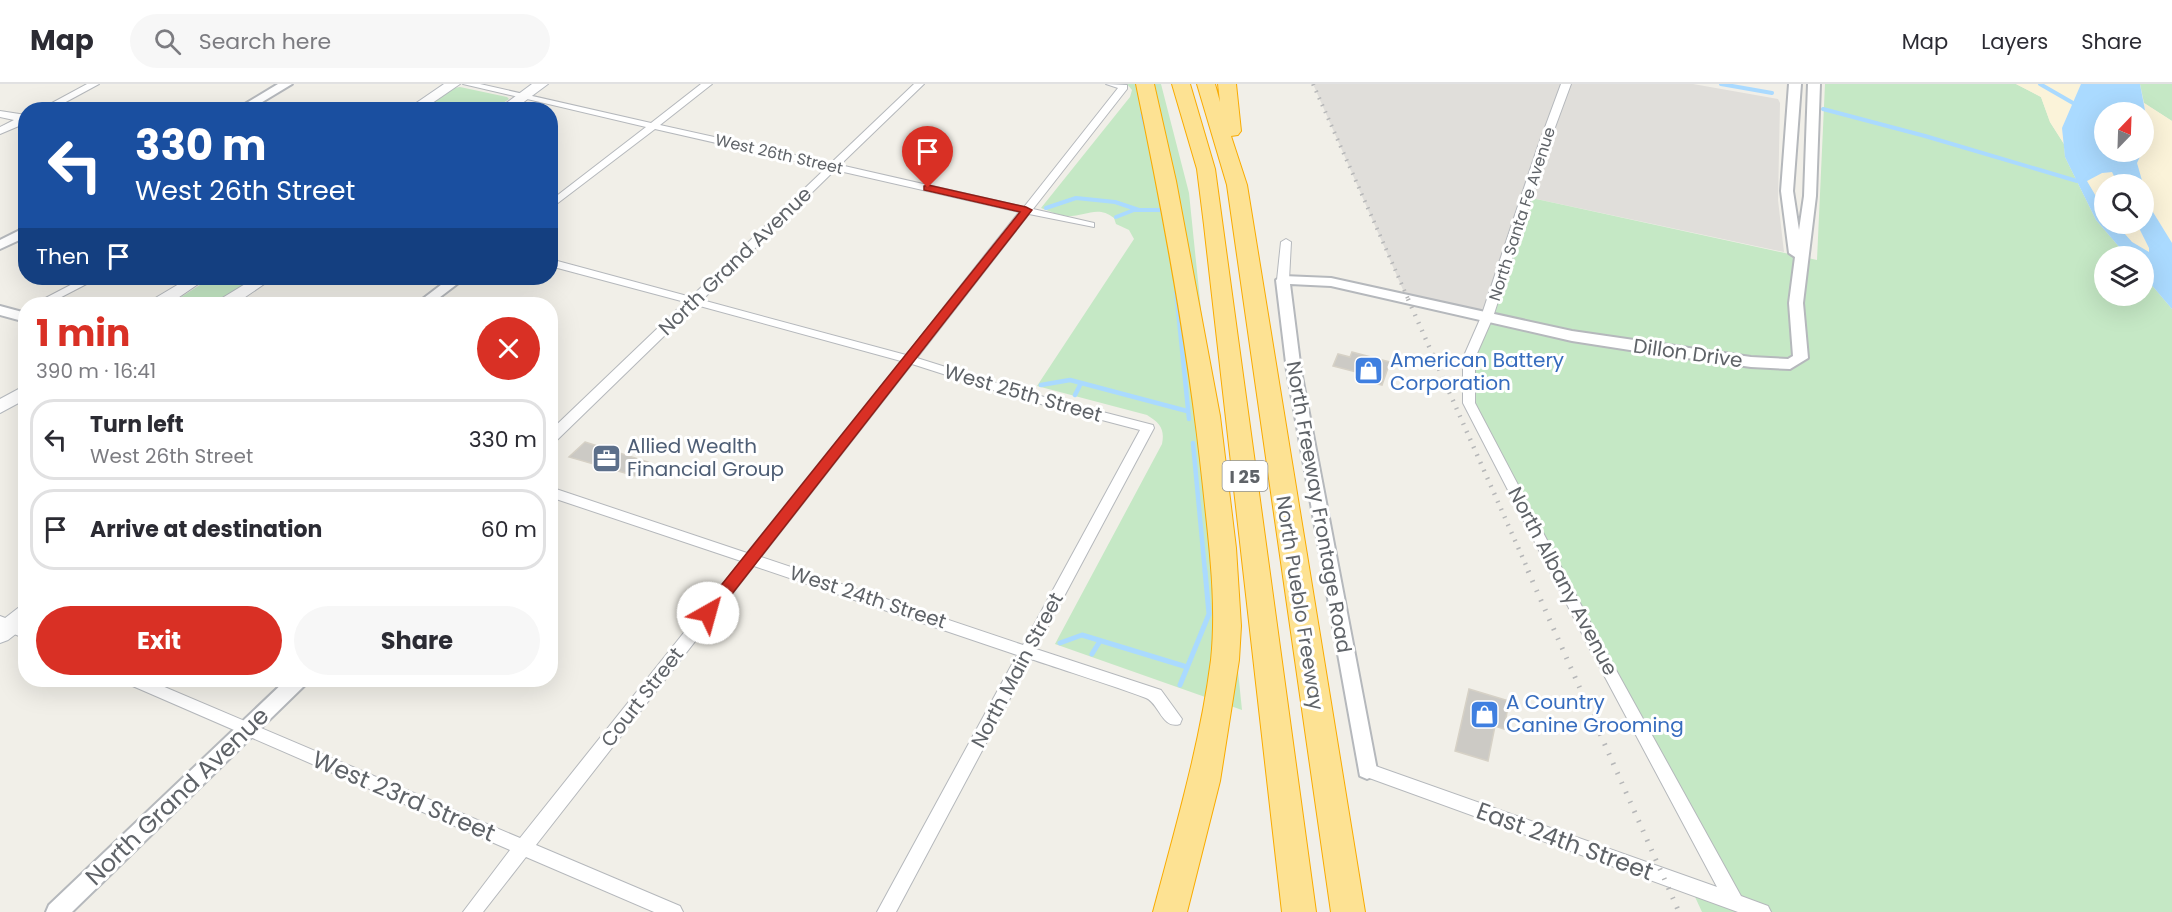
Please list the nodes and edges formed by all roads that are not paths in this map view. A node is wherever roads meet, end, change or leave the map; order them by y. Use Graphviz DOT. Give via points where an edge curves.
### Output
graph roads {
  1 [pos="94,84"];
  2 [pos="286,84"];
  3 [pos="453,84"];
  4 [pos="468,84"];
  5 [pos="541,84"];
  6 [pos="707,84"];
  7 [pos="919,84"];
  8 [pos="1227,84"];
  9 [pos="1566,84"];
  10 [pos="1795,84"];
  11 [pos="1814,84"];
  12 [pos="1127,85"];
  13 [pos="1187,85"];
  14 [pos="523,96"];
  15 [pos="59,102"];
  16 [pos="254,102"];
  17 [pos="425,102"];
  18 [pos="514,102"];
  19 [pos="549,102"];
  20 [pos="558,104"];
  21 [pos="0,114"];
  22 [pos="18,118"];
  23 [pos="18,122"];
  24 [pos="653,126"];
  25 [pos="0,130"];
  26 [pos="833,166"];
  27 [pos="1237,185"];
  28 [pos="558,200"];
  29 [pos="1026,210"];
  30 [pos="1090,225"];
  31 [pos="18,235"];
  32 [pos="1286,242"];
  33 [pos="0,245"];
  34 [pos="558,264"];
  35 [pos="1799,269"];
  36 [pos="1283,280"];
  37 [pos="78,285"];
  38 [pos="188,285"];
  39 [pos="254,285"];
  40 [pos="449,285"];
  41 [pos="54,297"];
  42 [pos="169,297"];
  43 [pos="236,297"];
  44 [pos="432,297"];
  45 [pos="693,301"];
  46 [pos="0,310"];
  47 [pos="18,314"];
  48 [pos="1487,317"];
  49 [pos="909,359"];
  50 [pos="18,396"];
  51 [pos="0,407"];
  52 [pos="1148,428"];
  53 [pos="558,431"];
  54 [pos="558,495"];
  55 [pos="751,558"];
  56 [pos="1027,650"];
  57 [pos="149,687"];
  58 [pos="290,687"];
  59 [pos="1174,719"];
  60 [pos="246,728"];
  61 [pos="1367,770"];
  62 [pos="524,847"];
  63 [pos="1734,902"];
  64 [pos="57,912"];
  65 [pos="472,912"];
  66 [pos="674,912"];
  67 [pos="886,912"];
  68 [pos="1170,912"];
  69 [pos="1299,912"];
  70 [pos="1348,912"];
  71 [pos="1762,912"];
  1 -- 15 [label="street"];
  2 -- 16 [label="street"];
  3 -- 17 [label="main road"];
  4 -- 14 [label="street, West 26th Street"];
  5 -- 14 [label="main road"];
  6 -- 24 [label="street"];
  7 -- 26 [label="street, North Grand Avenue"];
  8 -- 27 [label="highway"];
  9 -- 48 [label="street, North Santa Fe Avenue"];
  10 -- 35 [label="street, Dillon Drive" via="1787,191"];
  11 -- 35 [label="street, Dillon Drive" via="1810,196"];
  12 -- 29 [label="street, Court Street"];
  12 -- 68 [label="highway" via="1166,181 1208,416 1223,548 1225,660 1204,781"];
  13 -- 27 [label="highway, North Pueblo Freeway / I 25"];
  13 -- 69 [label="highway, North Pueblo Freeway / I 25" via="1214,225"];
  14 -- 18 [label="main road"];
  14 -- 19 [label="street, West 26th Street"];
  20 -- 24 [label="street, West 26th Street"];
  21 -- 22 [label="street"];
  23 -- 25 [label="street"];
  24 -- 26 [label="street, West 26th Street"];
  24 -- 28 [label="street"];
  26 -- 29 [label="street, West 26th Street"];
  26 -- 45 [label="street, North Grand Avenue"];
  27 -- 70 [label="highway, North Pueblo Freeway / I 25"];
  29 -- 30 [label="street, West 26th Street"];
  29 -- 49 [label="street, Court Street"];
  31 -- 33 [label="street"];
  32 -- 36 [label="street, North Freeway Frontage Road"];
  34 -- 45 [label="street, West 25th Street"];
  35 -- 48 [label="street, Dillon Drive" via="1796,303 1801,358 1790,364 1596,340"];
  36 -- 48 [label="street, North Santa Fe Avenue" via="1331,282"];
  36 -- 61 [label="street, North Freeway Frontage Road" via="1294,371"];
  37 -- 41 [label="street"];
  38 -- 42 [label="main road"];
  39 -- 43 [label="main road"];
  40 -- 44 [label="street"];
  45 -- 49 [label="street, West 25th Street"];
  45 -- 53 [label="street, North Grand Avenue"];
  46 -- 47 [label="street"];
  48 -- 63 [label="street, North Albany Avenue" via="1469,358 1469,403"];
  49 -- 52 [label="street, West 25th Street" via="1022,395"];
  49 -- 55 [label="street, Court Street"];
  50 -- 51 [label="main road"];
  52 -- 56 [label="street, North Main Street"];
  54 -- 55 [label="street, West 24th Street"];
  55 -- 56 [label="street, West 24th Street"];
  55 -- 62 [label="street, Court Street"];
  56 -- 59 [label="street, West 24th Street" via="1155,695"];
  56 -- 67 [label="street, North Main Street"];
  57 -- 60 [label="street, West 23rd Street"];
  58 -- 60 [label="street, North Grand Avenue"];
  60 -- 62 [label="street, West 23rd Street"];
  60 -- 64 [label="street, North Grand Avenue"];
  61 -- 63 [label="street, East 24th Street"];
  62 -- 65 [label="street, Court Street"];
  62 -- 66 [label="street, West 23rd Street"];
  63 -- 71 [label="street, East 24th Street"];
}
